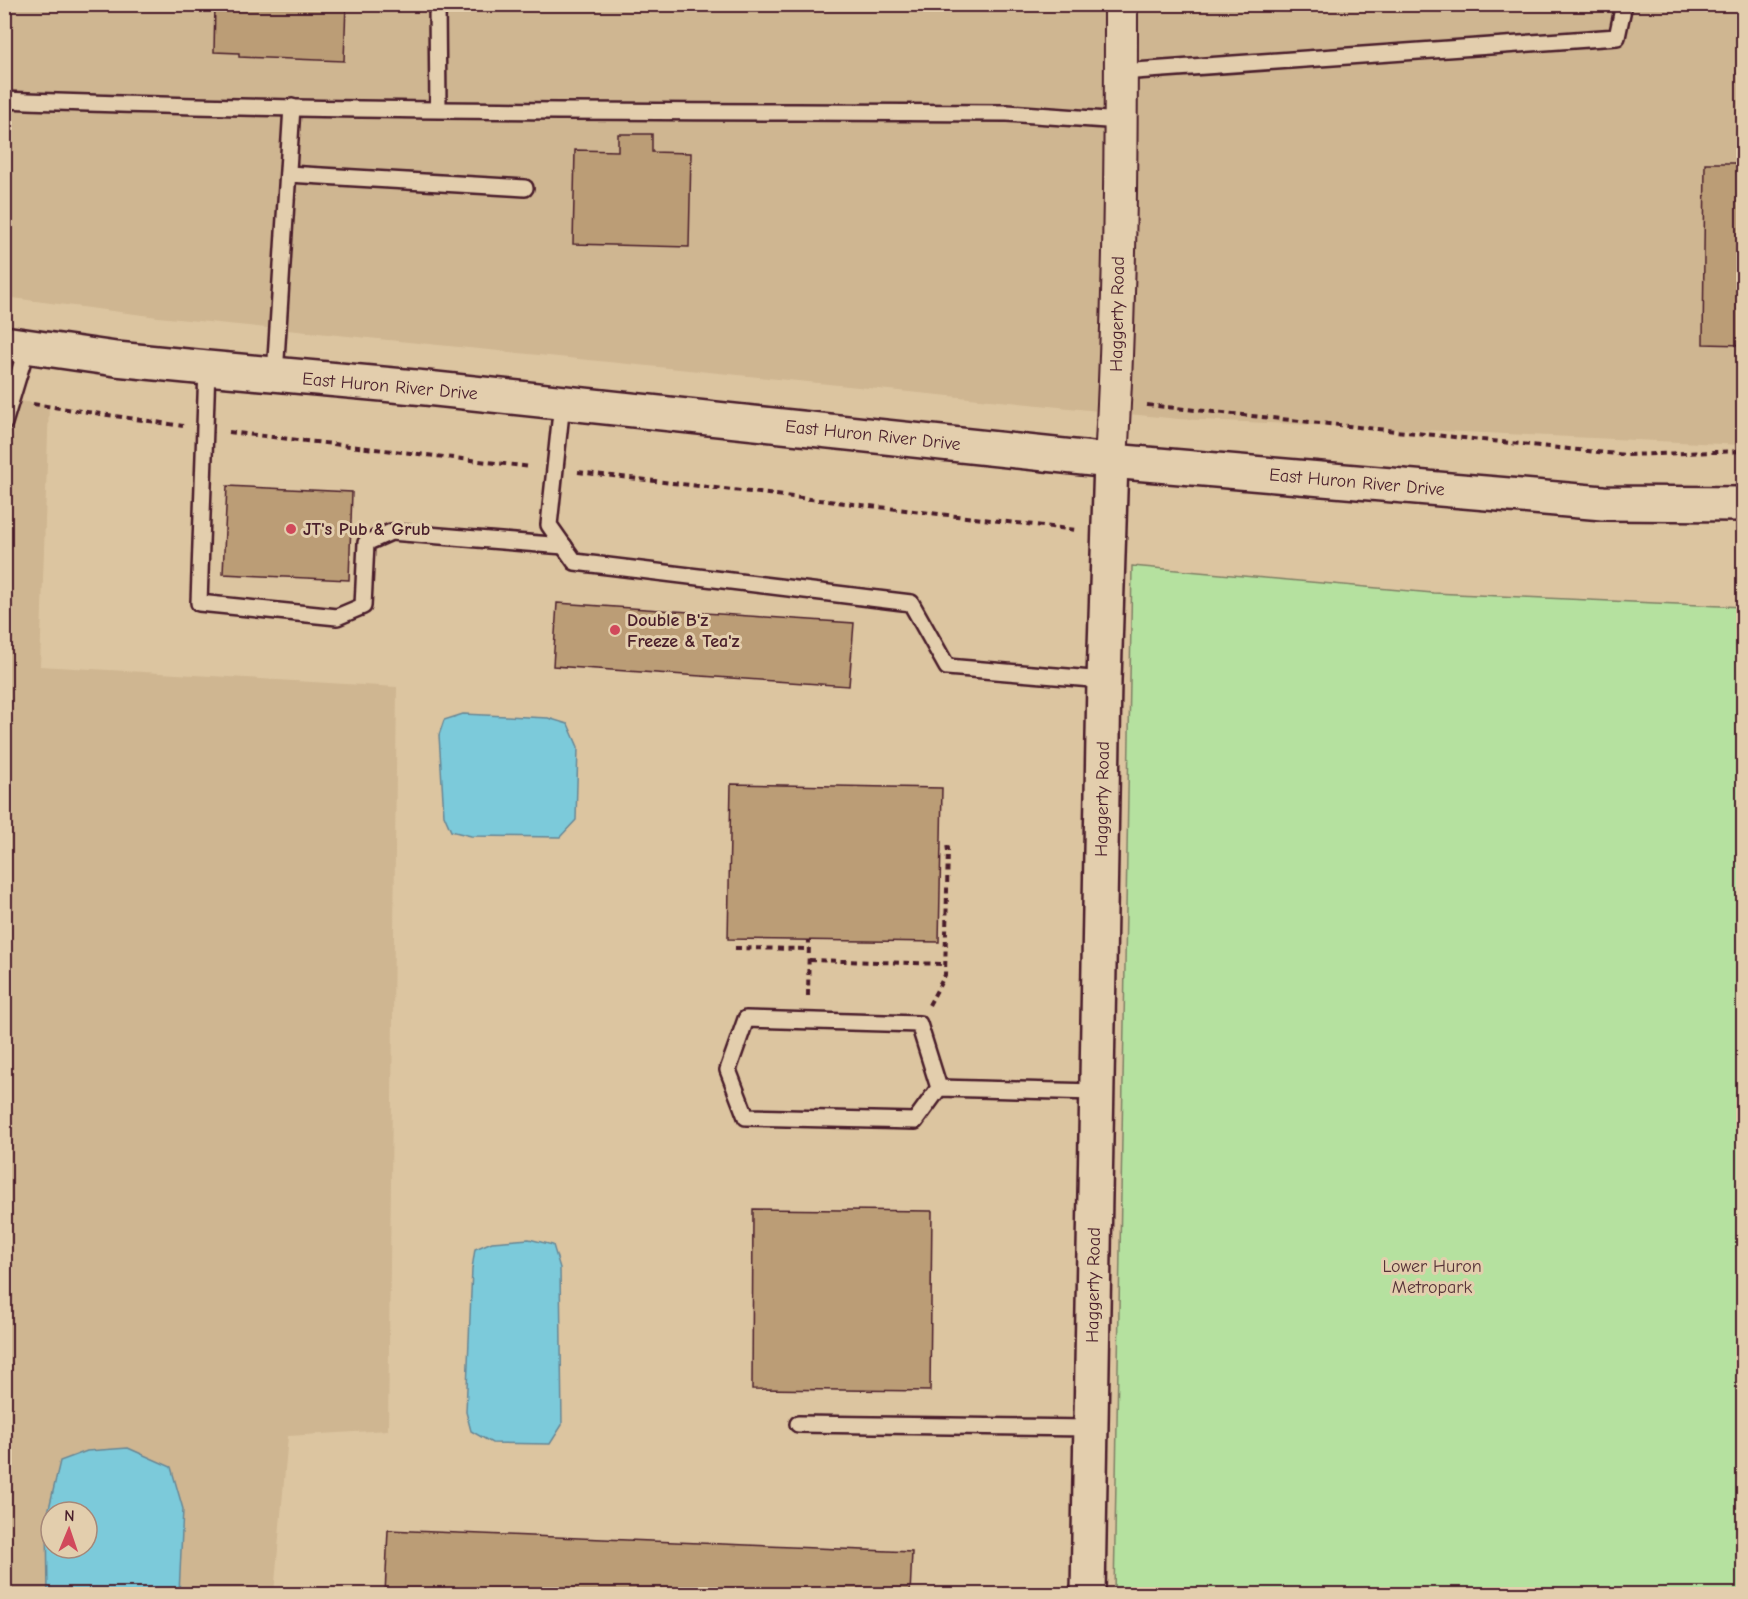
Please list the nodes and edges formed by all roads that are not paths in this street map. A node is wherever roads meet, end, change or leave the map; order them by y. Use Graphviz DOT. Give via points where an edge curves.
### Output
graph roads {
  1 [pos="437,4"];
  2 [pos="1121,4"];
  3 [pos="1624,4"];
  4 [pos="1121,72"];
  5 [pos="4,100"];
  6 [pos="292,107"];
  7 [pos="438,109"];
  8 [pos="1121,121"];
  9 [pos="288,174"];
  10 [pos="525,188"];
  11 [pos="16,345"];
  12 [pos="207,368"];
  13 [pos="275,375"];
  14 [pos="562,403"];
  15 [pos="4,423"];
  16 [pos="1111,461"];
  17 [pos="1743,504"];
  18 [pos="564,546"];
  19 [pos="1104,680"];
  20 [pos="939,1088"];
  21 [pos="1096,1092"];
  22 [pos="798,1424"];
  23 [pos="1091,1428"];
  24 [pos="1088,1594"];
  1 -- 7 [label="lane"];
  2 -- 4 [label="street, Haggerty Road"];
  3 -- 4 [label="lane" via="1617,37"];
  4 -- 8 [label="street, Haggerty Road"];
  5 -- 6 [label="lane"];
  6 -- 7 [label="lane"];
  6 -- 9 [label="lane"];
  7 -- 8 [label="lane" via="1006,113"];
  8 -- 16 [label="street, Haggerty Road"];
  9 -- 10 [label="lane"];
  9 -- 13 [label="lane"];
  11 -- 12 [label="main road, East Huron River Drive"];
  11 -- 15 [label="lane"];
  12 -- 13 [label="main road, East Huron River Drive"];
  12 -- 18 [label="lane" via="199,603 337,617 363,606 366,543 391,532"];
  13 -- 14 [label="main road, East Huron River Drive"];
  14 -- 16 [label="main road, East Huron River Drive"];
  14 -- 18 [label="lane" via="549,525"];
  16 -- 17 [label="main road, East Huron River Drive" via="1603,503"];
  16 -- 19 [label="main road, Haggerty Road"];
  18 -- 19 [label="lane" via="575,562 910,603 947,667"];
  19 -- 21 [label="main road, Haggerty Road"];
  20 -- 20 [label="lane" via="915,1121 747,1117 728,1070 746,1019 919,1024"];
  20 -- 21 [label="lane"];
  21 -- 23 [label="main road, Haggerty Road"];
  22 -- 23 [label="lane"];
  23 -- 24 [label="main road, Haggerty Road"];
}
